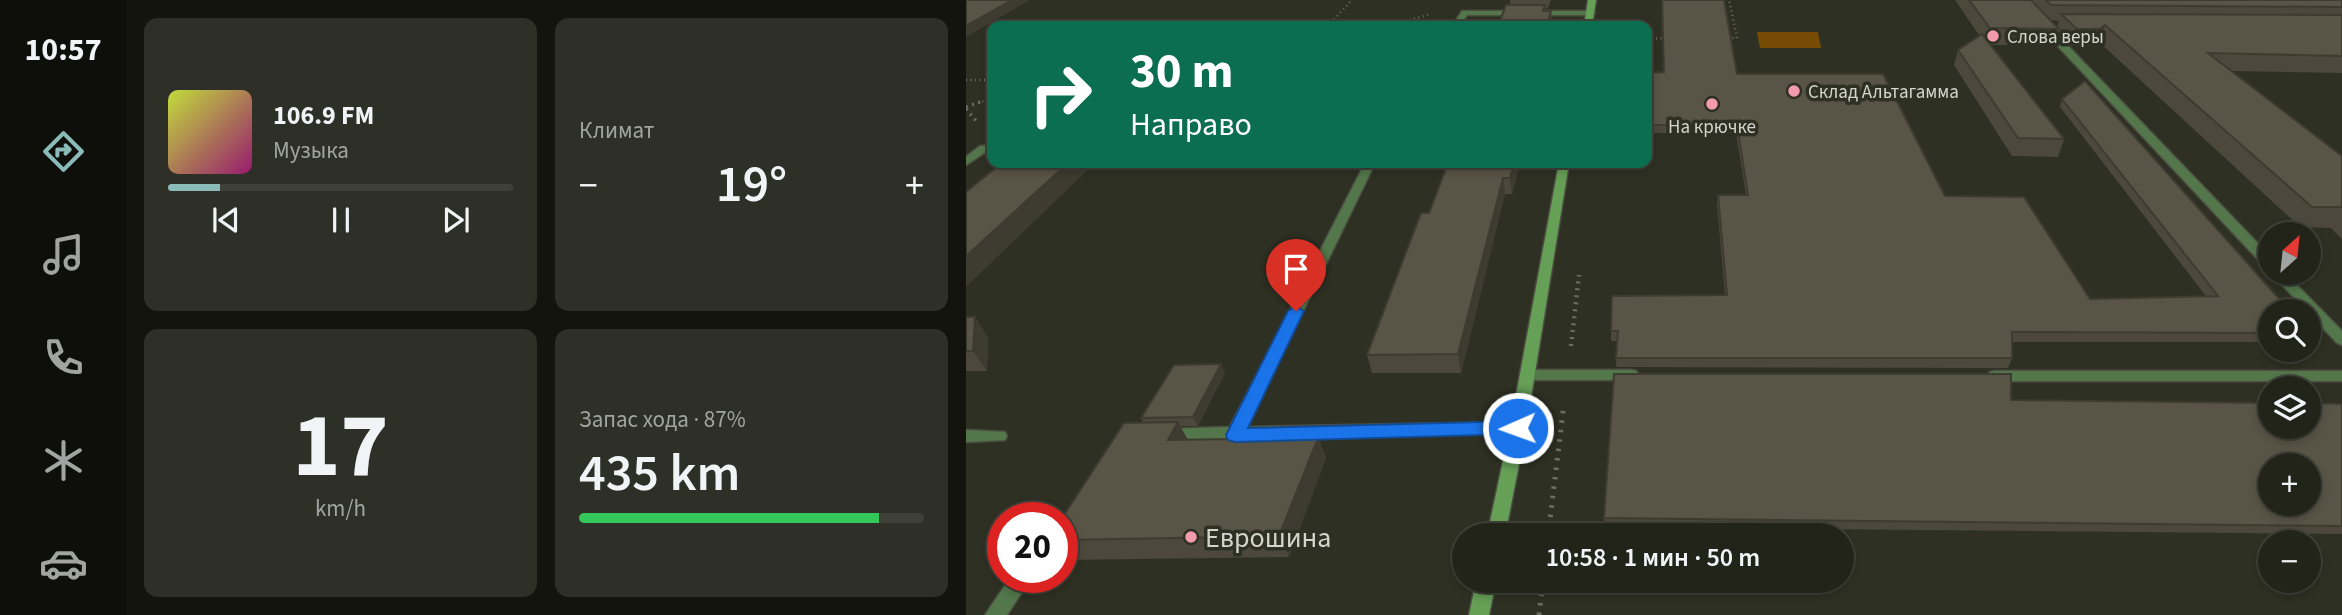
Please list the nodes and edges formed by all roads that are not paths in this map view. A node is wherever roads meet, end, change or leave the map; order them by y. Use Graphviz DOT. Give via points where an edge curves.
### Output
graph roads {
  1 [pos="1592,0"];
  2 [pos="1469,2"];
  3 [pos="1465,13"];
  4 [pos="1591,13"];
  5 [pos="2035,17"];
  6 [pos="1459,21"];
  7 [pos="1589,21"];
  8 [pos="2043,25"];
  9 [pos="2056,25"];
  10 [pos="987,148"];
  11 [pos="966,162"];
  12 [pos="1368,168"];
  13 [pos="1563,168"];
  14 [pos="2258,251"];
  15 [pos="2289,285"];
  16 [pos="2342,340"];
  17 [pos="1528,375"];
  18 [pos="1651,375"];
  19 [pos="1983,376"];
  20 [pos="2342,376"];
  21 [pos="1518,428"];
  22 [pos="1146,435"];
  23 [pos="1235,435"];
  24 [pos="966,436"];
  25 [pos="999,436"];
  26 [pos="1499,523"];
  27 [pos="1010,593"];
  28 [pos="1484,593"];
  29 [pos="995,615"];
  30 [pos="1479,615"];
  1 -- 4 [label="street"];
  2 -- 3 [label="lane"];
  3 -- 4 [label="lane"];
  3 -- 6 [label="lane"];
  4 -- 7 [label="street"];
  5 -- 8 [label="lane"];
  8 -- 9 [label="lane"];
  8 -- 14 [label="lane"];
  10 -- 11 [label="lane"];
  12 -- 23 [label="lane"];
  13 -- 17 [label="street"];
  15 -- 16 [label="lane"];
  17 -- 18 [label="lane"];
  17 -- 21 [label="street"];
  19 -- 20 [label="lane"];
  21 -- 23 [label="lane"];
  21 -- 26 [label="street"];
  22 -- 23 [label="lane"];
  24 -- 25 [label="lane"];
  27 -- 29 [label="lane"];
  28 -- 30 [label="street"];
}
